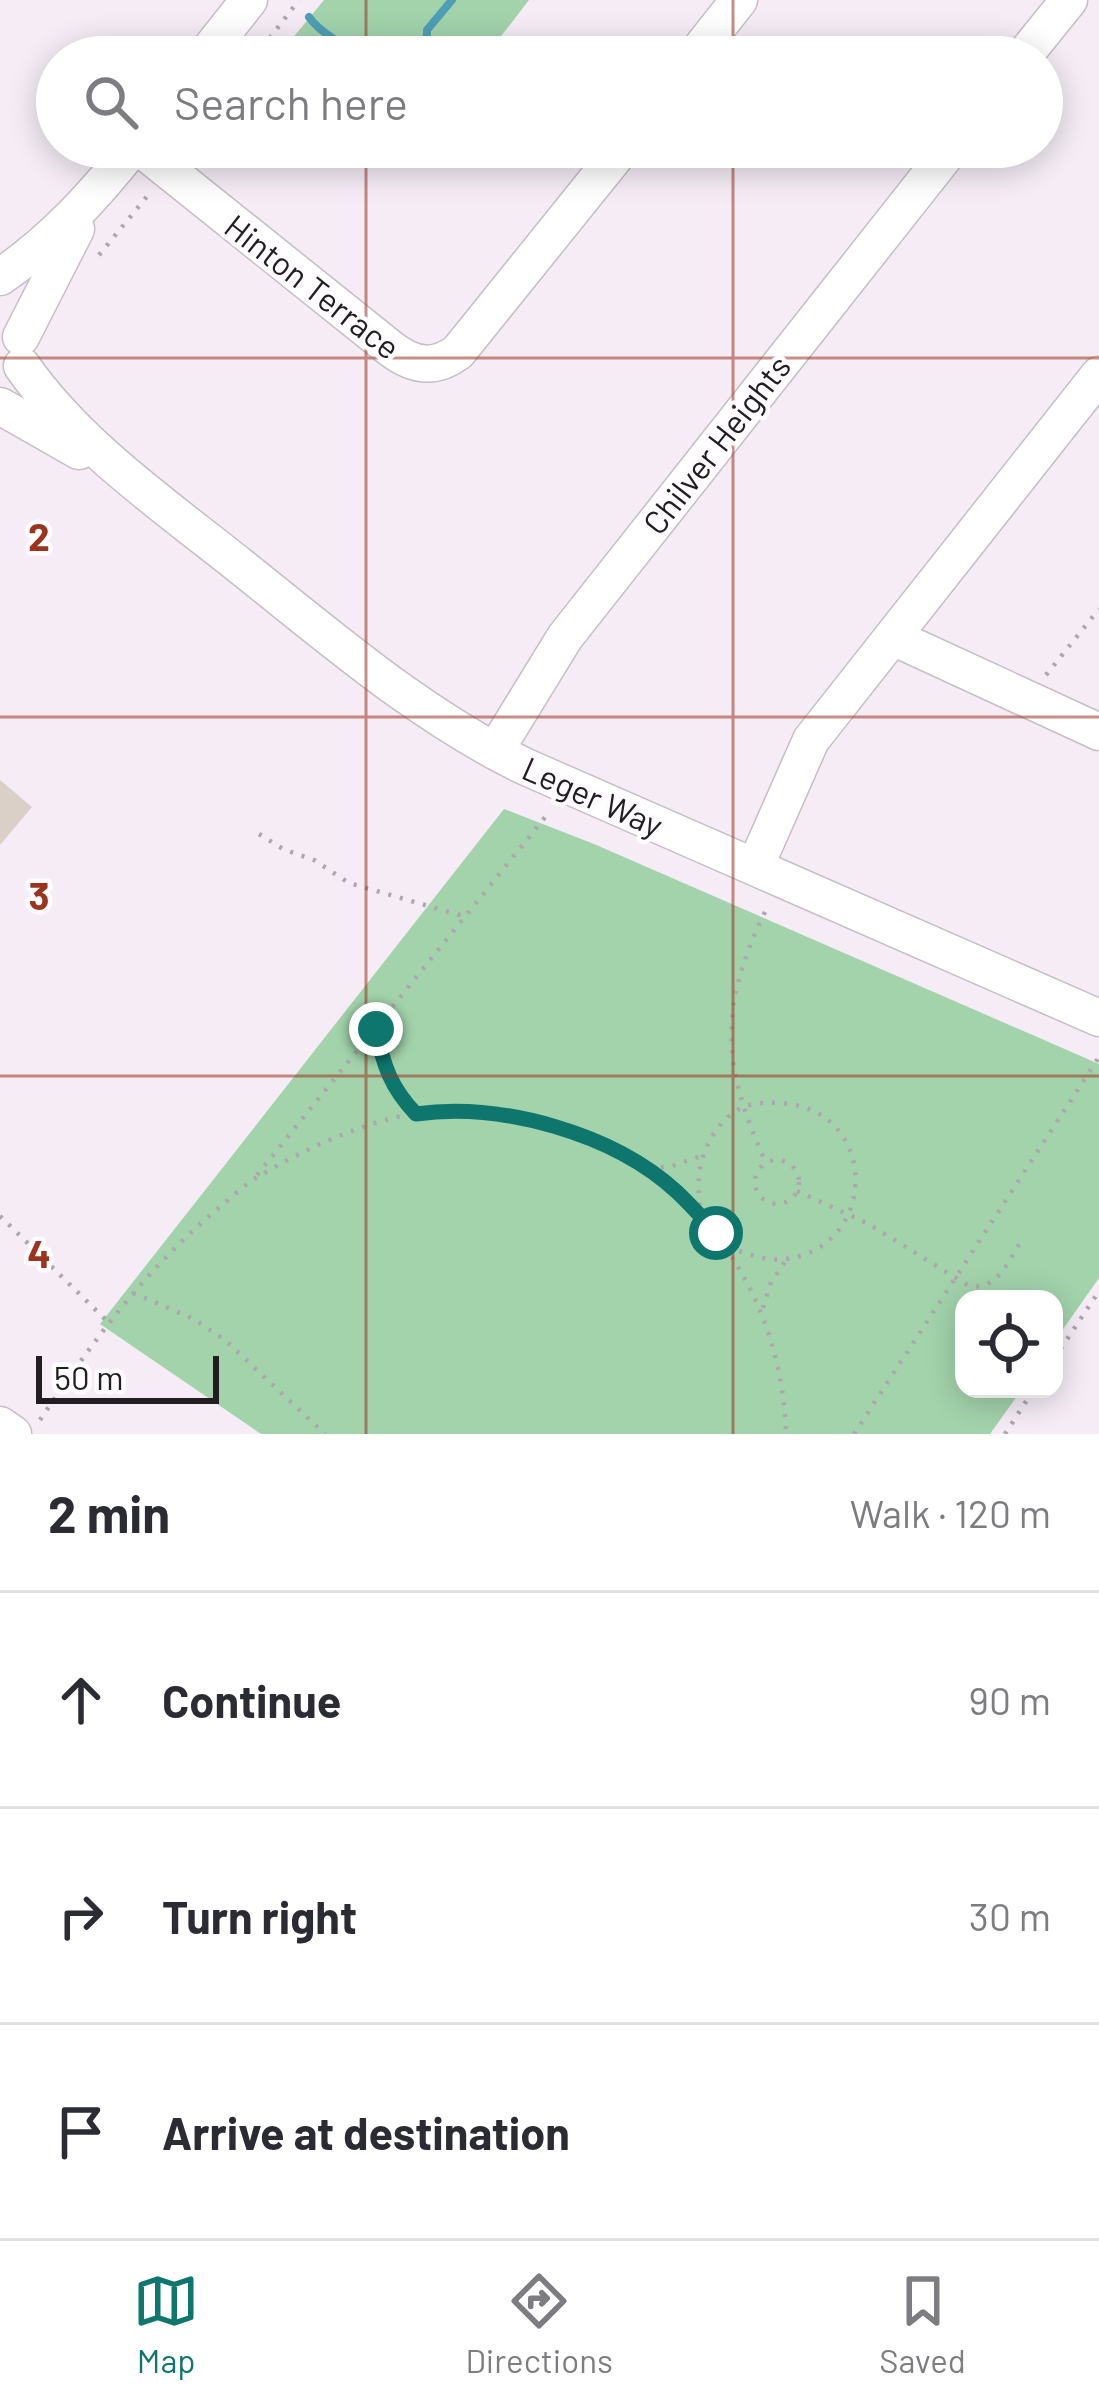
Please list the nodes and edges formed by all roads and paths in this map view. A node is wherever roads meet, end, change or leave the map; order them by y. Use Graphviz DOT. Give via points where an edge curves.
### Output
graph roads {
  1 [pos="249,0"];
  2 [pos="299,0"];
  3 [pos="739,0"];
  4 [pos="1069,0"];
  5 [pos="221,36"];
  6 [pos="271,36"];
  7 [pos="711,36"];
  8 [pos="1041,36"];
  9 [pos="118,168"];
  10 [pos="163,168"];
  11 [pos="606,168"];
  12 [pos="935,168"];
  13 [pos="150,192"];
  14 [pos="92,199"];
  15 [pos="96,259"];
  16 [pos="0,278"];
  17 [pos="14,338"];
  18 [pos="1099,375"];
  19 [pos="0,402"];
  20 [pos="140,486"];
  21 [pos="1099,609"];
  22 [pos="895,638"];
  23 [pos="1043,679"];
  24 [pos="1099,732"];
  25 [pos="495,751"];
  26 [pos="545,816"];
  27 [pos="259,834"];
  28 [pos="755,867"];
  29 [pos="765,912"];
  30 [pos="464,916"];
  31 [pos="1099,1018"];
  32 [pos="376,1029"];
  33 [pos="1099,1057"];
  34 [pos="740,1106"];
  35 [pos="416,1114"];
  36 [pos="701,1156"];
  37 [pos="766,1163"];
  38 [pos="646,1169"];
  39 [pos="254,1179"];
  40 [pos="797,1191"];
  41 [pos="849,1215"];
  42 [pos="0,1216"];
  43 [pos="702,1219"];
  44 [pos="1020,1244"];
  45 [pos="723,1245"];
  46 [pos="787,1259"];
  47 [pos="956,1277"];
  48 [pos="1099,1291"];
  49 [pos="133,1294"];
  50 [pos="762,1310"];
  51 [pos="109,1323"];
  52 [pos="1063,1345"];
  53 [pos="1028,1398"];
  54 [pos="0,1425"];
  55 [pos="27,1427"];
  56 [pos="325,1434"];
  57 [pos="786,1434"];
  58 [pos="854,1434"];
  59 [pos="1005,1434"];
  1 -- 5 [label="street"];
  2 -- 6 [label="path"];
  3 -- 7 [label="street"];
  4 -- 8 [label="street"];
  9 -- 14 [label="street"];
  10 -- 11 [label="street, Hinton Terrace" via="404,359 422,365 443,364 458,352"];
  12 -- 25 [label="street, Chilver Heights" via="565,637"];
  13 -- 15 [label="path"];
  14 -- 16 [label="street"];
  14 -- 17 [label="street"];
  17 -- 19 [label="street" via="16,381"];
  17 -- 20 [label="street, Leger Way" via="51,405"];
  18 -- 22 [label="street"];
  19 -- 20 [label="street, Leger Way"];
  20 -- 25 [label="street, Leger Way" via="371,670"];
  21 -- 23 [label="path"];
  22 -- 24 [label="street"];
  22 -- 28 [label="street" via="811,740"];
  25 -- 28 [label="street, Leger Way"];
  26 -- 30 [label="path"];
  27 -- 30 [label="path" via="349,883"];
  28 -- 31 [label="street, Leger Way"];
  29 -- 34 [label="path" via="734,993"];
  30 -- 32 [label="path"];
  32 -- 35 [label="path" via="390,1081"];
  32 -- 39 [label="path"];
  33 -- 47 [label="path"];
  34 -- 36 [label="path"];
  34 -- 37 [label="path"];
  34 -- 41 [label="path" via="785,1102 839,1128 858,1185"];
  35 -- 38 [label="path" via="496,1113 569,1130"];
  35 -- 39 [label="path" via="341,1134"];
  36 -- 38 [label="path"];
  36 -- 43 [label="path"];
  37 -- 40 [label="path" via="792,1166"];
  37 -- 40 [label="path" via="755,1179 762,1198 781,1203"];
  38 -- 43 [label="path"];
  39 -- 49 [label="path" via="169,1250"];
  40 -- 41 [label="path"];
  41 -- 46 [label="path" via="834,1236"];
  41 -- 47 [label="path"];
  42 -- 51 [label="path"];
  43 -- 45 [label="path"];
  44 -- 47 [label="path" via="992,1284 978,1288"];
  45 -- 46 [label="path"];
  45 -- 50 [label="path"];
  46 -- 50 [label="path"];
  47 -- 58 [label="path"];
  48 -- 52 [label="path"];
  49 -- 51 [label="path"];
  49 -- 56 [label="path" via="226,1341"];
  50 -- 57 [label="path" via="776,1347"];
  51 -- 55 [label="path"];
  53 -- 59 [label="path"];
  54 -- 55 [label="street"];
}
